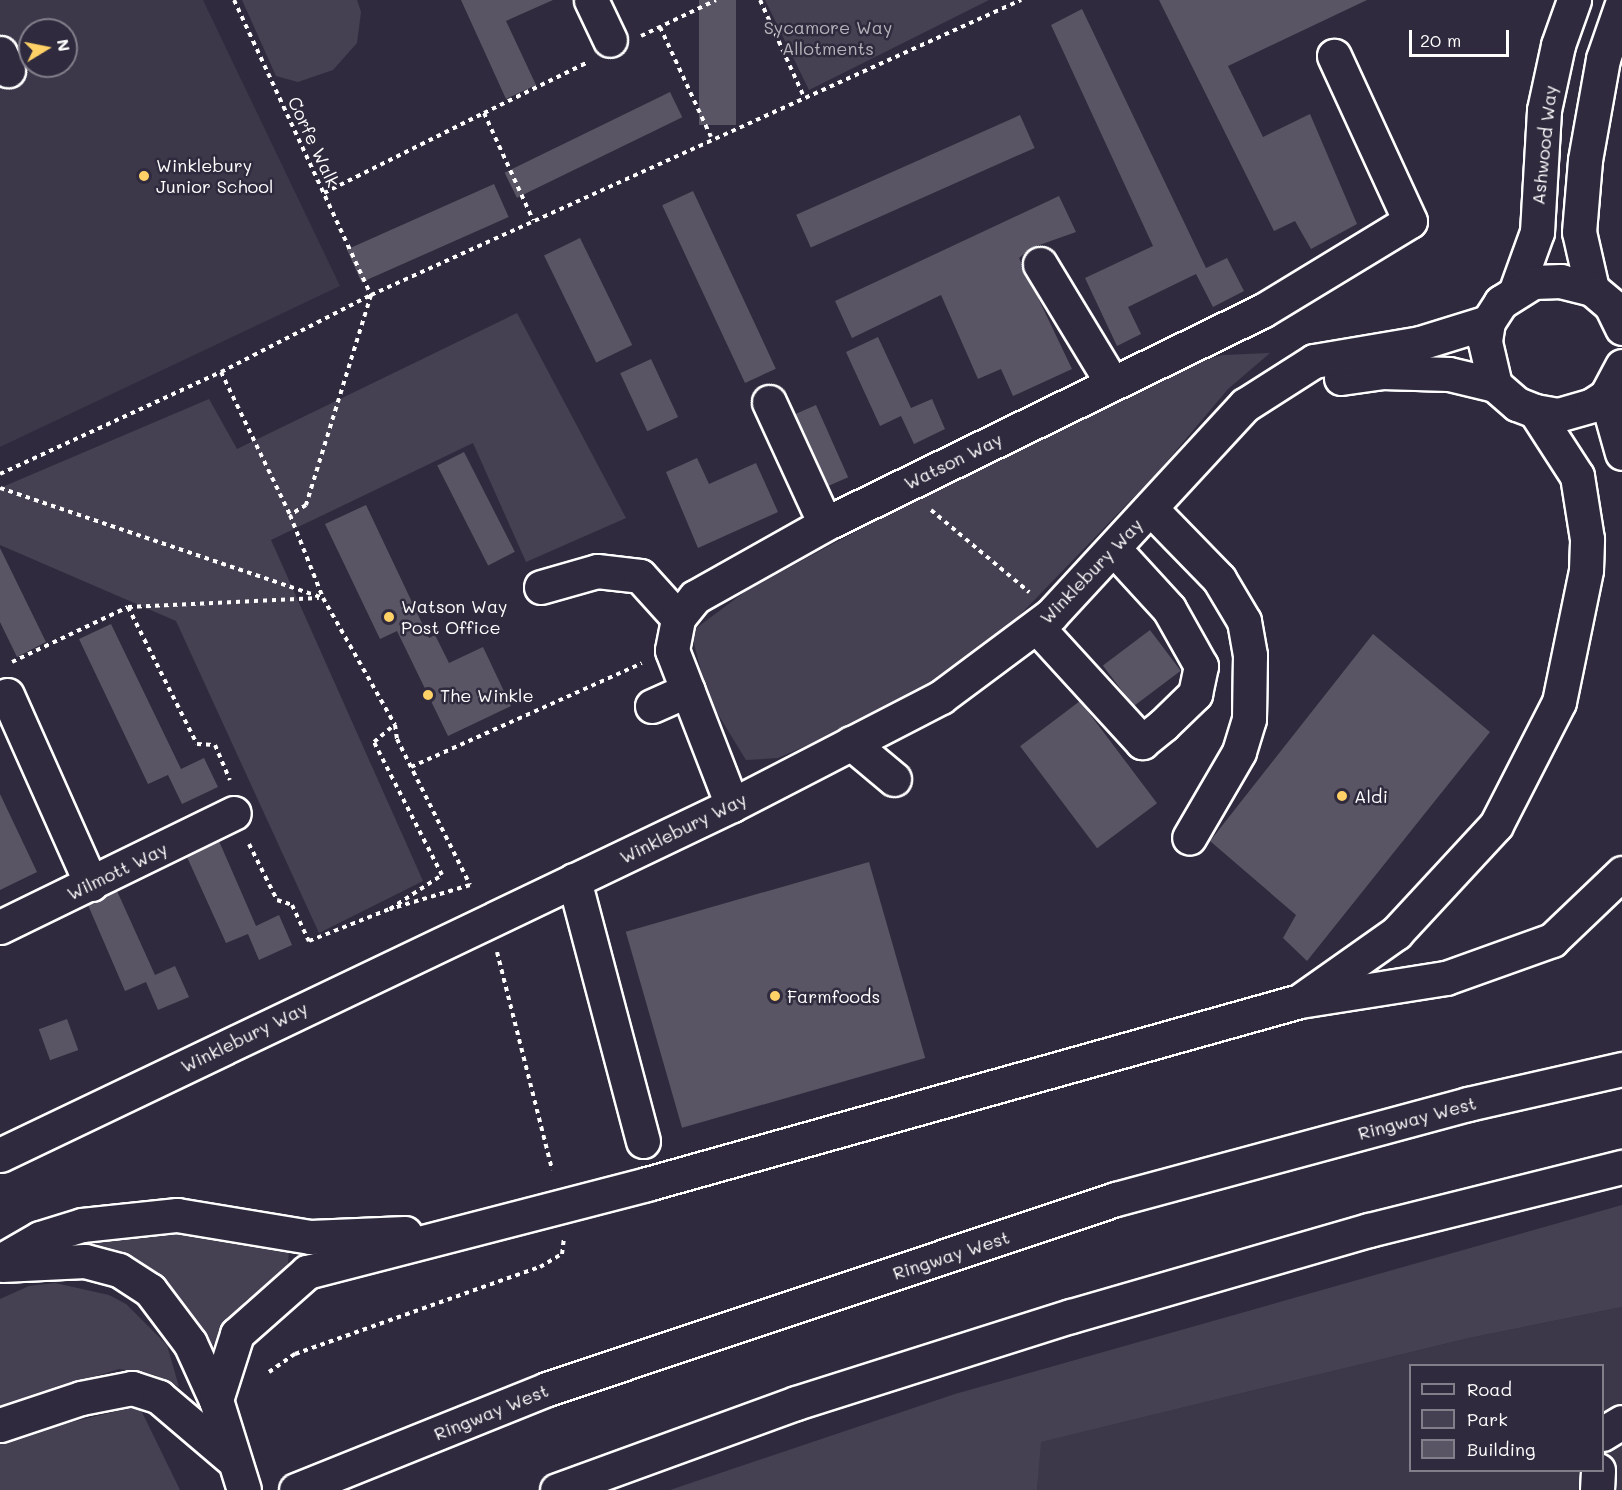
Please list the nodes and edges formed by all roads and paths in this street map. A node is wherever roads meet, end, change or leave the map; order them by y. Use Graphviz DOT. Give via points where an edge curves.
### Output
graph roads {
  1 [pos="234,0"];
  2 [pos="591,0"];
  3 [pos="760,0"];
  4 [pos="1021,0"];
  5 [pos="1574,0"];
  6 [pos="1622,4"];
  7 [pos="660,27"];
  8 [pos="610,40"];
  9 [pos="1334,56"];
  10 [pos="803,95"];
  11 [pos="711,137"];
  12 [pos="324,193"];
  13 [pos="533,220"];
  14 [pos="1040,264"];
  15 [pos="1592,289"];
  16 [pos="1516,290"];
  17 [pos="371,295"];
  18 [pos="1488,322"];
  19 [pos="1622,328"];
  20 [pos="1622,366"];
  21 [pos="221,372"];
  22 [pos="1282,382"];
  23 [pos="1112,383"];
  24 [pos="1495,385"];
  25 [pos="1606,396"];
  26 [pos="769,402"];
  27 [pos="1536,411"];
  28 [pos="1622,453"];
  29 [pos="0,474"];
  30 [pos="902,486"];
  31 [pos="0,488"];
  32 [pos="1151,509"];
  33 [pos="290,515"];
  34 [pos="825,524"];
  35 [pos="1115,550"];
  36 [pos="541,587"];
  37 [pos="1029,592"];
  38 [pos="322,598"];
  39 [pos="128,608"];
  40 [pos="678,618"];
  41 [pos="1037,627"];
  42 [pos="672,650"];
  43 [pos="4,681"];
  44 [pos="688,690"];
  45 [pos="652,706"];
  46 [pos="395,725"];
  47 [pos="852,743"];
  48 [pos="411,767"];
  49 [pos="894,778"];
  50 [pos="233,800"];
  51 [pos="732,805"];
  52 [pos="1189,837"];
  53 [pos="1622,873"];
  54 [pos="573,880"];
  55 [pos="91,884"];
  56 [pos="390,909"];
  57 [pos="0,927"];
  58 [pos="494,942"];
  59 [pos="1300,1001"];
  60 [pos="1622,1069"];
  61 [pos="643,1141"];
  62 [pos="0,1155"];
  63 [pos="1622,1167"];
  64 [pos="552,1170"];
  65 [pos="473,1231"];
  66 [pos="565,1235"];
  67 [pos="0,1263"];
  68 [pos="270,1372"];
  69 [pos="216,1400"];
  70 [pos="1622,1422"];
  71 [pos="0,1425"];
  72 [pos="1604,1433"];
  73 [pos="1598,1472"];
  74 [pos="238,1476"];
  75 [pos="296,1490"];
  76 [pos="557,1490"];
  77 [pos="1597,1490"];
  1 -- 12 [label="path, Corfe Walk"];
  2 -- 8 [label="street"];
  3 -- 10 [label="path"];
  4 -- 10 [label="path"];
  5 -- 16 [label="street, Ashwood Way" via="1558,45 1544,110 1537,232"];
  6 -- 15 [label="street" via="1604,59 1585,160 1579,232"];
  7 -- 11 [label="path"];
  9 -- 23 [label="street, Watson Way" via="1410,221 1262,311"];
  10 -- 11 [label="path"];
  11 -- 13 [label="path"];
  12 -- 13 [label="path" via="484,113"];
  12 -- 17 [label="path, Corfe Walk"];
  13 -- 17 [label="path"];
  14 -- 23 [label="street"];
  15 -- 16 [label="street" via="1561,281 1533,282"];
  15 -- 19 [label="street" via="1611,305"];
  16 -- 18 [label="street" via="1501,302"];
  17 -- 21 [label="path"];
  17 -- 33 [label="path" via="306,506"];
  18 -- 22 [label="street, Winklebury Way" via="1420,343 1314,362"];
  18 -- 24 [label="street" via="1485,342"];
  20 -- 25 [label="street"];
  21 -- 29 [label="path"];
  21 -- 33 [label="path"];
  22 -- 24 [label="street, Winklebury Way" via="1382,372 1449,374"];
  22 -- 32 [label="street, Winklebury Way" via="1245,405"];
  23 -- 30 [label="street, Watson Way"];
  24 -- 27 [label="street" via="1517,404"];
  25 -- 27 [label="street" via="1579,410 1558,415"];
  25 -- 28 [label="street"];
  26 -- 34 [label="street"];
  27 -- 59 [label="street" via="1577,476 1587,539 1586,570 1559,702 1496,825 1396,933"];
  30 -- 34 [label="street, Watson Way"];
  30 -- 37 [label="path"];
  31 -- 38 [label="path"];
  32 -- 35 [label="street, Winklebury Way"];
  32 -- 52 [label="street" via="1219,579 1244,621 1250,656 1249,719 1239,752"];
  33 -- 38 [label="path"];
  34 -- 40 [label="street, Watson Way" via="695,597"];
  35 -- 41 [label="street, Winklebury Way"];
  35 -- 41 [label="street" via="1169,609 1201,666 1194,694 1163,725 1143,742"];
  36 -- 40 [label="street" via="597,571 640,576"];
  38 -- 39 [label="path"];
  38 -- 46 [label="path"];
  39 -- 43 [label="path"];
  39 -- 50 [label="path" via="197,744 215,745"];
  40 -- 42 [label="street"];
  41 -- 47 [label="street, Winklebury Way" via="941,697"];
  42 -- 44 [label="street"];
  42 -- 48 [label="path"];
  43 -- 55 [label="street"];
  44 -- 45 [label="street"];
  44 -- 51 [label="street"];
  46 -- 48 [label="path"];
  46 -- 56 [label="path" via="375,742 442,875"];
  47 -- 49 [label="street"];
  47 -- 51 [label="street, Winklebury Way"];
  48 -- 56 [label="path" via="470,885"];
  50 -- 55 [label="street, Wilmott Way"];
  50 -- 56 [label="path" via="277,900 292,905 309,941"];
  51 -- 54 [label="street, Winklebury Way"];
  53 -- 59 [label="street" via="1552,940 1446,978"];
  54 -- 61 [label="street"];
  54 -- 62 [label="street, Winklebury Way"];
  55 -- 57 [label="street, Wilmott Way"];
  58 -- 64 [label="path"];
  59 -- 65 [label="street"];
  60 -- 75 [label="street, Ringway West" via="1468,1104 1116,1199 548,1389"];
  63 -- 76 [label="street" via="1369,1230 1071,1316 796,1403"];
  65 -- 67 [label="street" via="310,1237 177,1215 82,1225 40,1238"];
  65 -- 69 [label="street" via="307,1272 237,1334"];
  66 -- 68 [label="path" via="561,1254 540,1267 295,1354"];
  67 -- 69 [label="street" via="85,1261 131,1276 174,1318"];
  69 -- 74 [label="street"];
  70 -- 72 [label="street"];
  71 -- 74 [label="street" via="120,1388 148,1391 174,1410"];
  73 -- 77 [label="street"];
}
